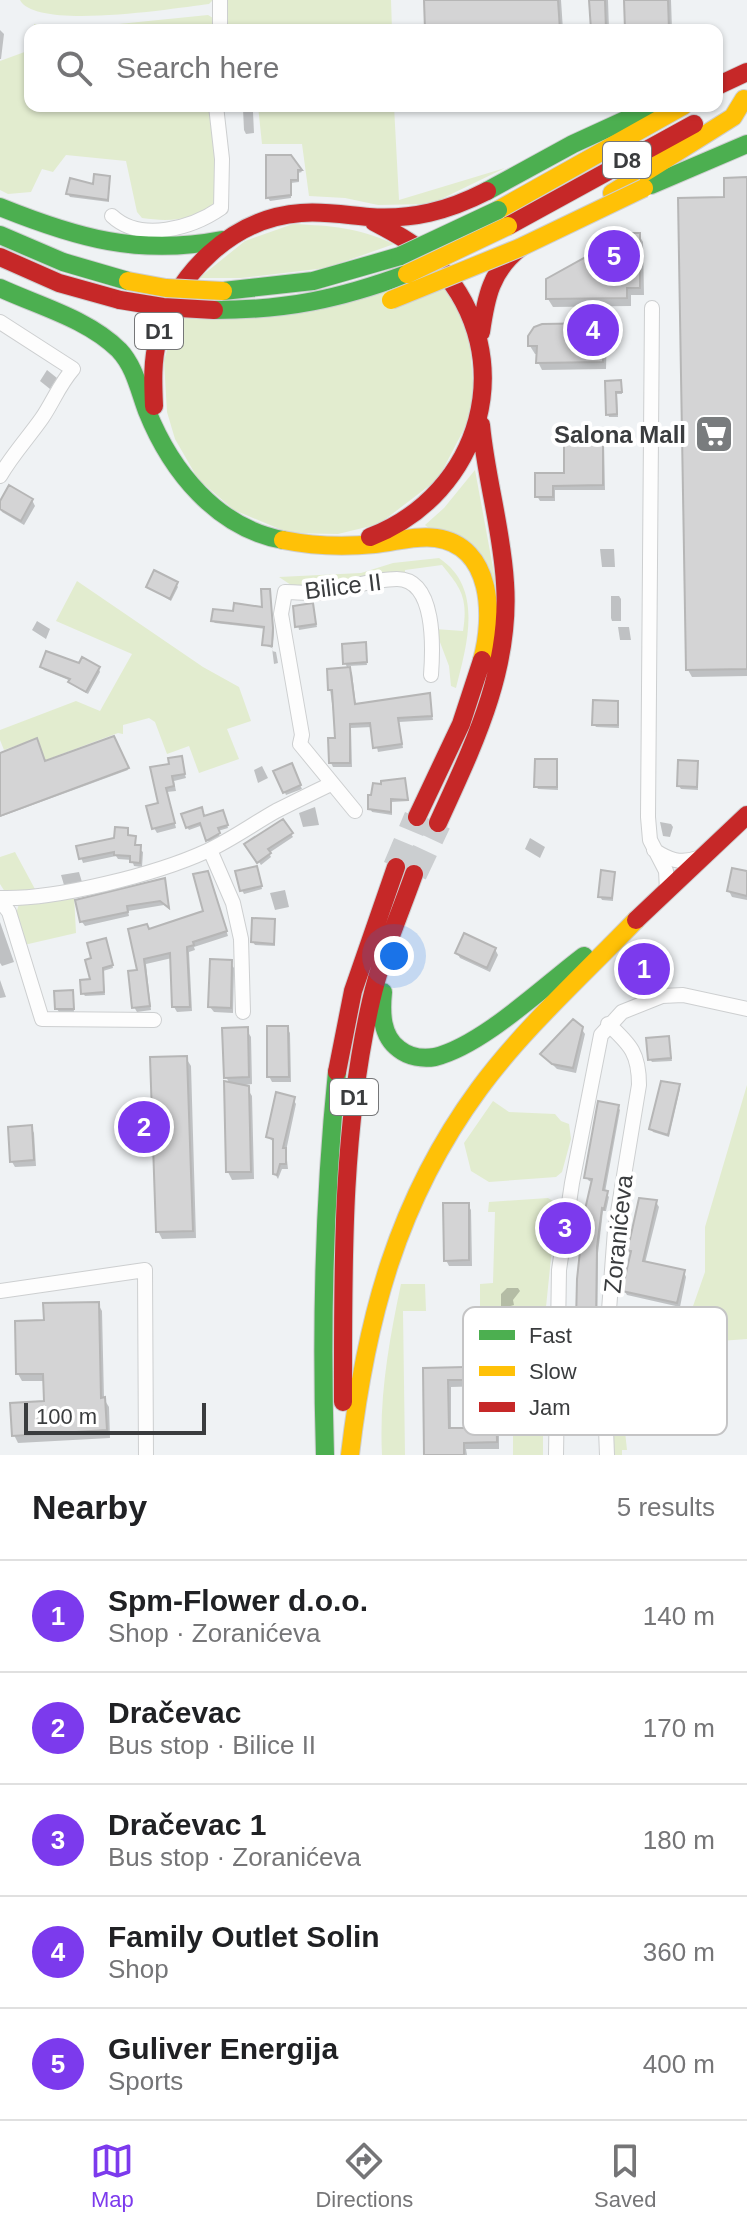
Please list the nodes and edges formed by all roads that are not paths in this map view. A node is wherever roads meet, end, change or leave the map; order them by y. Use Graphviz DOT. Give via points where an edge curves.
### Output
graph roads {
  1 [pos="220,0"];
  2 [pos="220,24"];
  3 [pos="747,72"];
  4 [pos="723,83"];
  5 [pos="746,98"];
  6 [pos="723,110"];
  7 [pos="217,112"];
  8 [pos="643,112"];
  9 [pos="673,112"];
  10 [pos="718,112"];
  11 [pos="747,144"];
  12 [pos="0,207"];
  13 [pos="112,216"];
  14 [pos="362,218"];
  15 [pos="503,218"];
  16 [pos="0,235"];
  17 [pos="229,238"];
  18 [pos="0,257"];
  19 [pos="0,288"];
  20 [pos="652,308"];
  21 [pos="274,309"];
  22 [pos="0,322"];
  23 [pos="479,339"];
  24 [pos="480,415"];
  25 [pos="167,447"];
  26 [pos="0,476"];
  27 [pos="335,544"];
  28 [pos="431,675"];
  29 [pos="331,784"];
  30 [pos="355,811"];
  31 [pos="747,815"];
  32 [pos="417,817"];
  33 [pos="438,823"];
  34 [pos="654,849"];
  35 [pos="210,850"];
  36 [pos="700,857"];
  37 [pos="396,867"];
  38 [pos="414,874"];
  39 [pos="667,890"];
  40 [pos="0,899"];
  41 [pos="636,920"];
  42 [pos="390,938"];
  43 [pos="747,1009"];
  44 [pos="243,1012"];
  45 [pos="154,1020"];
  46 [pos="605,1030"];
  47 [pos="0,1291"];
  48 [pos="558,1307"];
  49 [pos="609,1307"];
  50 [pos="556,1435"];
  51 [pos="606,1435"];
  52 [pos="146,1455"];
  53 [pos="325,1455"];
  54 [pos="343,1455"];
  55 [pos="350,1455"];
  56 [pos="556,1455"];
  57 [pos="607,1455"];
  1 -- 2 [label="street"];
  3 -- 4 [label="main road"];
  5 -- 6 [label="main road, D8"];
  5 -- 23 [label="main road" via="733,117 508,256 486,293"];
  7 -- 13 [label="street" via="221,208 207,218 167,229 123,227"];
  8 -- 14 [label="main road" via="463,203 406,219"];
  9 -- 15 [label="main road, D8"];
  10 -- 15 [label="main road, D8"];
  11 -- 21 [label="main road, bridge" via="476,268 391,300 325,315"];
  12 -- 17 [label="main road" via="124,246 175,249"];
  14 -- 17 [label="main road, D1" via="328,212 293,214 260,222"];
  14 -- 23 [label="main road, D1" via="395,231 433,259 468,306"];
  15 -- 16 [label="main road, D8, bridge" via="354,273 307,284 223,291 128,281 70,265"];
  15 -- 21 [label="main road, D8, bridge" via="407,274 358,292"];
  17 -- 25 [label="main road, D1" via="179,288 159,331 153,402"];
  18 -- 21 [label="main road, D8, bridge" via="59,283 120,300 174,308"];
  19 -- 25 [label="main road" via="119,349"];
  20 -- 34 [label="street" via="648,817"];
  22 -- 26 [label="street" via="73,369"];
  23 -- 24 [label="main road, D1" via="484,368"];
  24 -- 27 [label="main road" via="468,450 439,493 408,519 373,536"];
  24 -- 33 [label="main road, D1" via="503,565 505,630 490,707"];
  25 -- 27 [label="main road, D1" via="191,486 226,517 289,543"];
  27 -- 32 [label="main road, D1" via="436,538 469,554 487,586 487,631 476,684"];
  28 -- 29 [label="street, Bilice II" via="434,645 428,610 418,588 409,582 396,579 323,592 285,592 281,614 300,744"];
  29 -- 30 [label="street, Bilice II"];
  29 -- 35 [label="street"];
  31 -- 36 [label="main road"];
  34 -- 36 [label="street" via="676,861"];
  34 -- 39 [label="street" via="666,871"];
  35 -- 40 [label="street" via="81,889"];
  35 -- 44 [label="street" via="233,903 241,939"];
  36 -- 39 [label="main road"];
  37 -- 53 [label="main road, D1" via="353,991 337,1073 322,1346"];
  38 -- 42 [label="main road, D1"];
  39 -- 41 [label="main road"];
  40 -- 45 [label="street" via="9,912 42,1019"];
  41 -- 42 [label="main road" via="479,1034 438,1056 417,1058 391,1043 384,1029"];
  41 -- 55 [label="main road" via="480,1087 430,1162 381,1277 357,1391"];
  42 -- 54 [label="main road, D1" via="371,1000 352,1116 343,1259"];
  43 -- 46 [label="street" via="683,995 662,996 622,1012"];
  46 -- 48 [label="street" via="572,1183"];
  46 -- 49 [label="street, Zoranićeva" via="634,1051 639,1067"];
  47 -- 52 [label="street" via="145,1270"];
  50 -- 56 [label="street"];
  51 -- 57 [label="street, Zoranićeva"];
}
